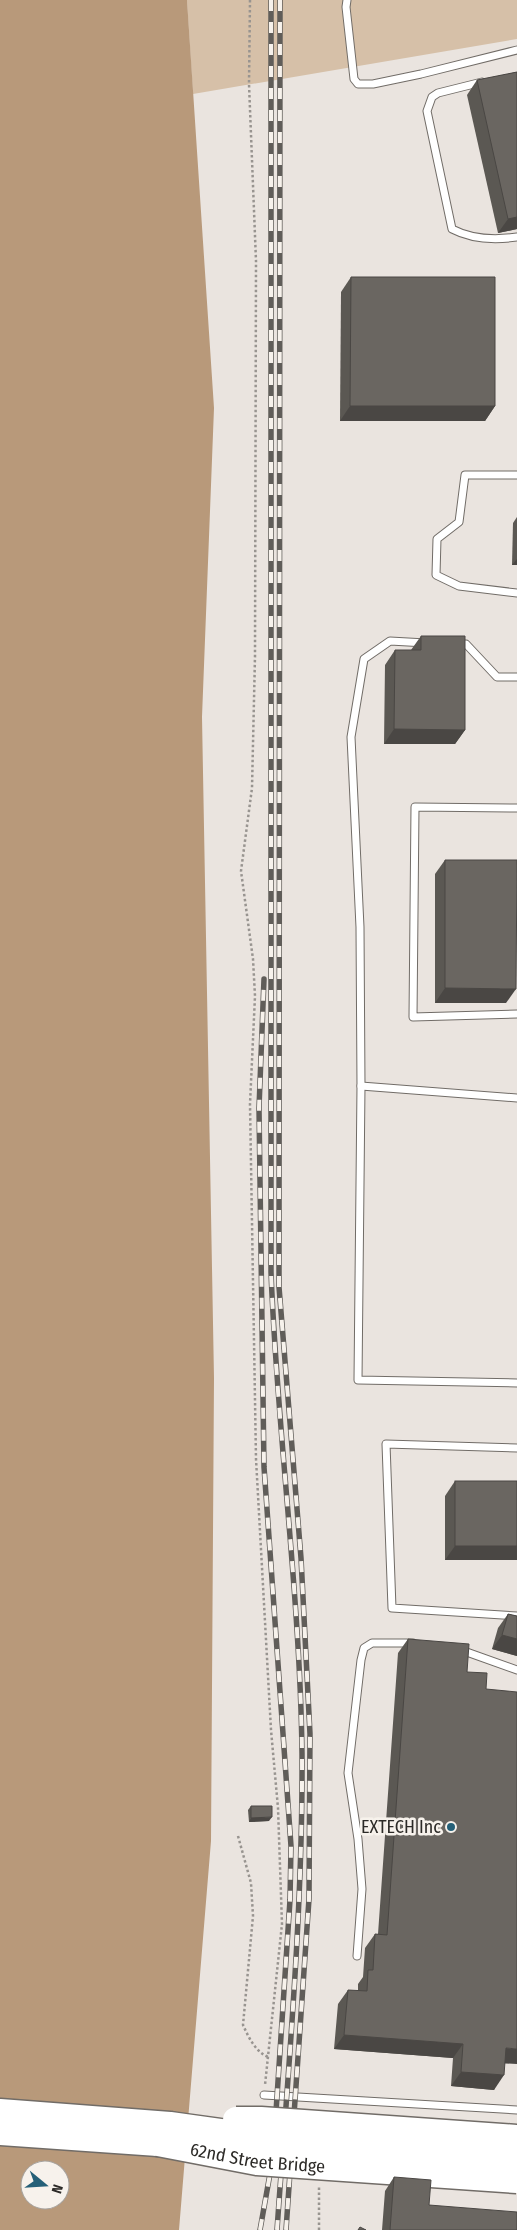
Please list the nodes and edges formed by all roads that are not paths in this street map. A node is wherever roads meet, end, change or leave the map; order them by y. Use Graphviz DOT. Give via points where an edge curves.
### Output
graph roads {
  1 [pos="347,0"];
  2 [pos="517,50"];
  3 [pos="489,80"];
  4 [pos="517,236"];
  5 [pos="517,474"];
  6 [pos="517,593"];
  7 [pos="438,643"];
  8 [pos="447,644"];
  9 [pos="517,678"];
  10 [pos="517,808"];
  11 [pos="517,1014"];
  12 [pos="361,1086"];
  13 [pos="517,1098"];
  14 [pos="517,1383"];
  15 [pos="517,1448"];
  16 [pos="517,1616"];
  17 [pos="425,1643"];
  18 [pos="451,1647"];
  19 [pos="517,1670"];
  20 [pos="357,1956"];
  21 [pos="264,2095"];
  22 [pos="517,2110"];
  23 [pos="0,2112"];
  24 [pos="0,2132"];
  25 [pos="164,2134"];
  26 [pos="517,2138"];
  27 [pos="517,2159"];
  28 [pos="517,2180"];
  1 -- 2 [label="lane" via="354,79 358,84 421,74"];
  3 -- 4 [label="lane" via="438,93 432,97 427,111 452,229 462,234 500,239"];
  5 -- 6 [label="lane" via="465,475 459,522 437,540 436,575 459,586"];
  7 -- 12 [label="lane" via="390,641 364,659 351,737 360,927"];
  8 -- 9 [label="lane" via="466,644 497,678"];
  10 -- 11 [label="lane" via="415,807 413,1016"];
  12 -- 13 [label="lane"];
  12 -- 14 [label="lane" via="358,1380"];
  15 -- 16 [label="lane" via="386,1444 392,1608"];
  17 -- 20 [label="lane" via="372,1643 364,1648 361,1660 348,1773 362,1889"];
  18 -- 19 [label="lane"];
  21 -- 22 [label="lane"];
  23 -- 25 [label="highway, 62nd Street Bridge"];
  24 -- 25 [label="highway, 62nd Street Bridge"];
  25 -- 26 [label="highway, 62nd Street Bridge, bridge" via="261,2120"];
  25 -- 27 [label="highway, bridge"];
  25 -- 28 [label="highway, 62nd Street Bridge, bridge" via="257,2162"];
}
